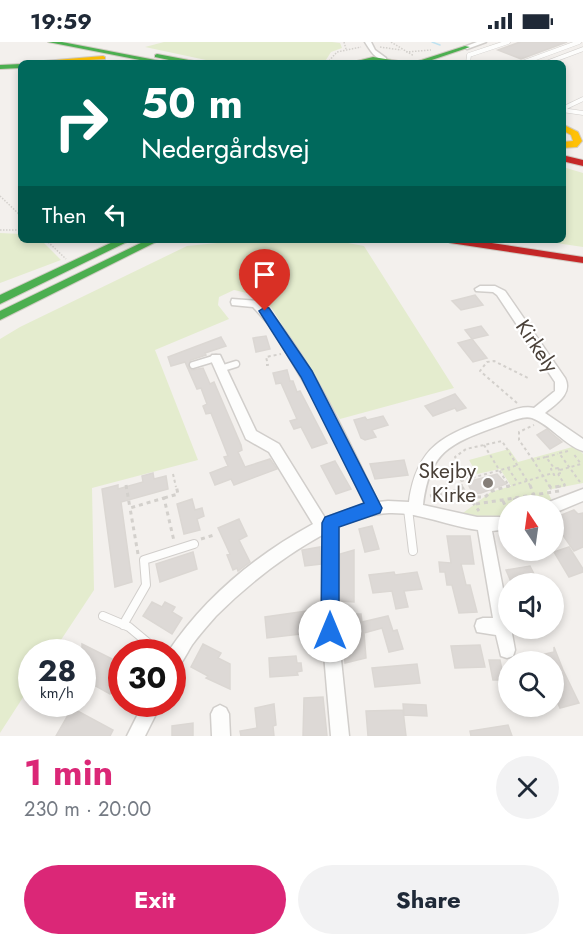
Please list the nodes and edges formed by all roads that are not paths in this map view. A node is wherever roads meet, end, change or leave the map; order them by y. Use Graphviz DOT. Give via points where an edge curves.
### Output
graph roads {
  1 [pos="51,42"];
  2 [pos="79,42"];
  3 [pos="117,42"];
  4 [pos="483,42"];
  5 [pos="508,42"];
  6 [pos="579,42"];
  7 [pos="467,47"];
  8 [pos="583,49"];
  9 [pos="365,51"];
  10 [pos="393,56"];
  11 [pos="78,60"];
  12 [pos="121,60"];
  13 [pos="150,60"];
  14 [pos="178,60"];
  15 [pos="188,60"];
  16 [pos="420,60"];
  17 [pos="468,60"];
  18 [pos="530,60"];
  19 [pos="554,60"];
  20 [pos="18,66"];
  21 [pos="0,67"];
  22 [pos="583,99"];
  23 [pos="566,107"];
  24 [pos="566,110"];
  25 [pos="583,113"];
  26 [pos="566,122"];
  27 [pos="566,128"];
  28 [pos="583,133"];
  29 [pos="566,146"];
  30 [pos="566,148"];
  31 [pos="583,154"];
  32 [pos="566,159"];
  33 [pos="583,163"];
  34 [pos="120,243"];
  35 [pos="149,243"];
  36 [pos="470,243"];
  37 [pos="509,243"];
  38 [pos="583,254"];
  39 [pos="583,260"];
  40 [pos="480,289"];
  41 [pos="0,300"];
  42 [pos="236,302"];
  43 [pos="0,316"];
  44 [pos="218,363"];
  45 [pos="236,364"];
  46 [pos="193,365"];
  47 [pos="536,415"];
  48 [pos="583,446"];
  49 [pos="581,489"];
  50 [pos="564,500"];
  51 [pos="374,508"];
  52 [pos="411,509"];
  53 [pos="482,520"];
  54 [pos="498,522"];
  55 [pos="326,524"];
  56 [pos="194,544"];
  57 [pos="413,551"];
  58 [pos="498,602"];
  59 [pos="103,616"];
  60 [pos="123,625"];
  61 [pos="483,626"];
  62 [pos="498,627"];
  63 [pos="142,639"];
  64 [pos="505,639"];
  65 [pos="186,643"];
  66 [pos="507,650"];
  67 [pos="220,714"];
  68 [pos="146,717"];
  69 [pos="136,736"];
  70 [pos="221,736"];
  71 [pos="340,736"];
  1 -- 13 [label="main road"];
  2 -- 14 [label="main road"];
  3 -- 15 [label="main road"];
  4 -- 7 [label="street"];
  5 -- 17 [label="lane" via="469,55"];
  6 -- 18 [label="lane"];
  7 -- 16 [label="main road"];
  8 -- 19 [label="lane"];
  9 -- 10 [label="main road"];
  10 -- 16 [label="main road"];
  11 -- 12 [label="main road"];
  20 -- 21 [label="main road"];
  22 -- 23 [label="lane"];
  24 -- 25 [label="lane"];
  26 -- 28 [label="main road"];
  27 -- 29 [label="main road" via="578,141"];
  30 -- 31 [label="main road"];
  32 -- 33 [label="main road"];
  34 -- 41 [label="main road"];
  35 -- 43 [label="main road"];
  36 -- 39 [label="main road"];
  37 -- 38 [label="main road"];
  40 -- 47 [label="street, Kirkely" via="501,293 561,381 560,393"];
  42 -- 51 [label="street" via="256,304 265,311 293,352"];
  44 -- 45 [label="lane"];
  44 -- 46 [label="lane"];
  44 -- 55 [label="street" via="251,435 274,448"];
  47 -- 48 [label="street"];
  47 -- 52 [label="street, Kirkely" via="462,433 446,441 434,453 417,483"];
  49 -- 50 [label="street"];
  51 -- 52 [label="street"];
  51 -- 55 [label="street"];
  52 -- 53 [label="street"];
  52 -- 57 [label="lane"];
  53 -- 54 [label="street"];
  53 -- 58 [label="street"];
  55 -- 65 [label="street" via="281,551 207,614"];
  55 -- 71 [label="street" via="330,631"];
  56 -- 60 [label="lane" via="144,560 146,585"];
  59 -- 60 [label="lane"];
  60 -- 63 [label="lane"];
  61 -- 62 [label="street"];
  64 -- 66 [label="street"];
  67 -- 70 [label="street"];
  68 -- 69 [label="street"];
}
